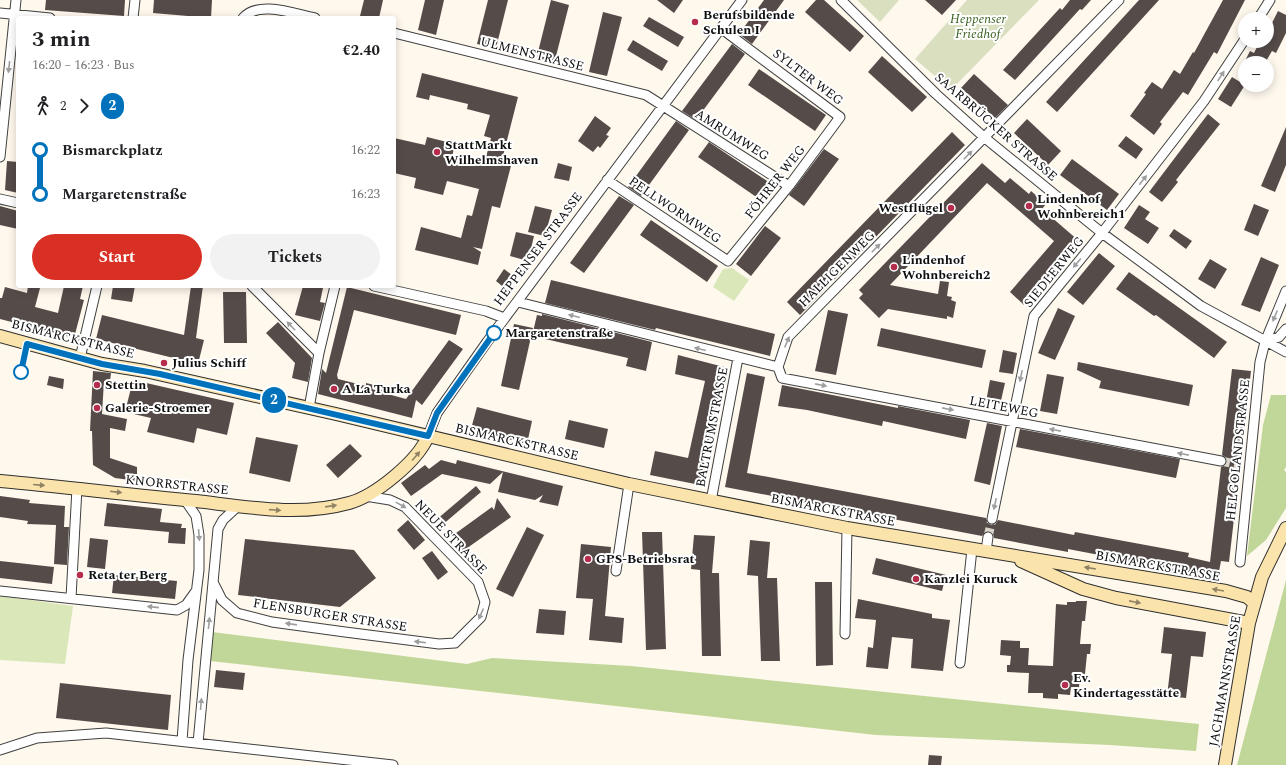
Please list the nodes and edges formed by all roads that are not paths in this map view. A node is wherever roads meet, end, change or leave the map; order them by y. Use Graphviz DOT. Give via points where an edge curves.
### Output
graph roads {
  1 [pos="16,0"];
  2 [pos="135,0"];
  3 [pos="742,0"];
  4 [pos="841,0"];
  5 [pos="1119,0"];
  6 [pos="1270,0"];
  7 [pos="1262,12"];
  8 [pos="0,13"];
  9 [pos="15,14"];
  10 [pos="32,16"];
  11 [pos="133,16"];
  12 [pos="246,16"];
  13 [pos="305,16"];
  14 [pos="722,29"];
  15 [pos="396,34"];
  16 [pos="1239,48"];
  17 [pos="662,106"];
  18 [pos="840,117"];
  19 [pos="985,138"];
  20 [pos="0,157"];
  21 [pos="607,180"];
  22 [pos="789,186"];
  23 [pos="0,199"];
  24 [pos="16,203"];
  25 [pos="1102,233"];
  26 [pos="728,262"];
  27 [pos="97,288"];
  28 [pos="254,288"];
  29 [pos="335,288"];
  30 [pos="383,288"];
  31 [pos="1286,291"];
  32 [pos="518,302"];
  33 [pos="504,318"];
  34 [pos="1286,329"];
  35 [pos="0,336"];
  36 [pos="1265,342"];
  37 [pos="1286,352"];
  38 [pos="319,353"];
  39 [pos="80,358"];
  40 [pos="738,358"];
  41 [pos="778,367"];
  42 [pos="309,408"];
  43 [pos="1013,422"];
  44 [pos="428,436"];
  45 [pos="1221,461"];
  46 [pos="0,481"];
  47 [pos="629,484"];
  48 [pos="77,488"];
  49 [pos="363,496"];
  50 [pos="185,500"];
  51 [pos="711,501"];
  52 [pos="350,503"];
  53 [pos="238,506"];
  54 [pos="992,519"];
  55 [pos="847,528"];
  56 [pos="1286,528"];
  57 [pos="988,537"];
  58 [pos="972,549"];
  59 [pos="986,552"];
  60 [pos="1007,555"];
  61 [pos="1240,562"];
  62 [pos="616,571"];
  63 [pos="1262,577"];
  64 [pos="213,582"];
  65 [pos="196,590"];
  66 [pos="0,591"];
  67 [pos="1235,593"];
  68 [pos="71,598"];
  69 [pos="1254,603"];
  70 [pos="1248,623"];
  71 [pos="845,634"];
  72 [pos="458,640"];
  73 [pos="190,650"];
  74 [pos="206,651"];
  75 [pos="960,663"];
  76 [pos="182,741"];
  77 [pos="198,743"];
  78 [pos="0,750"];
  79 [pos="393,765"];
  80 [pos="1225,765"];
  1 -- 9 [label="street"];
  2 -- 11 [label="street"];
  3 -- 14 [label="street, HEPPENSER STRASSE"];
  4 -- 19 [label="street, SAARBRÜCKER STRASSE" via="936,94"];
  5 -- 19 [label="street, HALLIGENWEG"];
  6 -- 7 [label="street"];
  8 -- 9 [label="street"];
  9 -- 10 [label="street"];
  9 -- 20 [label="street, one-way"];
  12 -- 13 [label="street" via="254,10 269,9"];
  14 -- 17 [label="street, HEPPENSER STRASSE"];
  14 -- 18 [label="street, SYLTER WEG"];
  15 -- 17 [label="street, ULMENSTRASSE" via="646,95"];
  25 -- 16 [label="street, SIEDLERWEG, one-way" via="1204,101"];
  17 -- 21 [label="street, HEPPENSER STRASSE"];
  17 -- 22 [label="street, AMRUMWEG"];
  18 -- 22 [label="street, FÖHRER WEG"];
  19 -- 25 [label="street, SAARBRÜCKER STRASSE"];
  41 -- 19 [label="street, HALLIGENWEG, one-way" via="788,337"];
  21 -- 26 [label="street, PELLWORMWEG"];
  21 -- 32 [label="street, HEPPENSER STRASSE"];
  22 -- 26 [label="street, FÖHRER WEG"];
  23 -- 24 [label="street"];
  25 -- 36 [label="street, SAARBRÜCKER STRASSE" via="1202,306"];
  25 -- 43 [label="street, SIEDLERWEG, one-way" via="1034,316"];
  27 -- 39 [label="street"];
  38 -- 28 [label="street, one-way"];
  29 -- 38 [label="street"];
  30 -- 33 [label="street" via="486,311"];
  31 -- 36 [label="street, HELGOLANDSTRASSE, one-way"];
  32 -- 33 [label="street, HEPPENSER STRASSE"];
  40 -- 32 [label="street, one-way"];
  33 -- 44 [label="street, HEPPENSER STRASSE" via="437,413"];
  34 -- 36 [label="street" via="1279,337"];
  35 -- 39 [label="main road, BISMARCKSTRASSE"];
  36 -- 37 [label="street, SAARBRÜCKER STRASSE"];
  36 -- 61 [label="street, HELGOLANDSTRASSE" via="1244,466"];
  38 -- 42 [label="street"];
  39 -- 42 [label="main road, BISMARCKSTRASSE"];
  40 -- 41 [label="street"];
  40 -- 51 [label="street, BALTRUMSTRASSE"];
  41 -- 43 [label="street, LEITEWEG, one-way" via="782,378"];
  42 -- 44 [label="main road, BISMARCKSTRASSE"];
  45 -- 43 [label="street, LEITEWEG, one-way"];
  43 -- 54 [label="street, SIEDLERWEG, one-way"];
  44 -- 47 [label="main road, BISMARCKSTRASSE"];
  49 -- 44 [label="main road, HEPPENSER STRASSE, one-way" via="379,488 402,470 418,455"];
  46 -- 48 [label="main road, KNORRSTRASSE, one-way"];
  47 -- 51 [label="main road, BISMARCKSTRASSE"];
  47 -- 62 [label="street"];
  48 -- 50 [label="main road, KNORRSTRASSE, one-way"];
  48 -- 68 [label="street"];
  49 -- 52 [label="main road, HEPPENSER STRASSE"];
  49 -- 72 [label="street, NEUE STRASSE, one-way" via="390,500 405,507 478,582 485,602 481,617"];
  50 -- 53 [label="main road, KNORRSTRASSE"];
  50 -- 65 [label="street, one-way" via="196,516 199,535"];
  51 -- 55 [label="main road, BISMARCKSTRASSE"];
  53 -- 52 [label="main road, KNORRSTRASSE, one-way" via="292,511"];
  53 -- 64 [label="street" via="223,520 218,529"];
  55 -- 58 [label="main road, BISMARCKSTRASSE"];
  55 -- 71 [label="street"];
  56 -- 63 [label="main road"];
  57 -- 59 [label="street"];
  58 -- 59 [label="main road, BISMARCKSTRASSE"];
  58 -- 75 [label="street"];
  59 -- 60 [label="main road, BISMARCKSTRASSE"];
  67 -- 60 [label="main road, BISMARCKSTRASSE, one-way"];
  60 -- 70 [label="main road, BISMARCKSTRASSE, one-way" via="1083,589 1116,598"];
  63 -- 67 [label="main road" via="1250,589"];
  63 -- 69 [label="main road, JACHMANNSTRASSE"];
  72 -- 64 [label="street, FLENSBURGER STRASSE, one-way" via="455,643 439,644 272,622 238,614 222,600"];
  74 -- 64 [label="street, one-way"];
  65 -- 68 [label="street, one-way" via="186,605 178,610"];
  65 -- 73 [label="street"];
  66 -- 68 [label="street"];
  67 -- 69 [label="main road, BISMARCKSTRASSE" via="1247,597"];
  69 -- 70 [label="main road, JACHMANNSTRASSE"];
  70 -- 80 [label="main road, JACHMANNSTRASSE"];
  73 -- 74 [label="street"];
  73 -- 76 [label="street"];
  77 -- 74 [label="street, one-way"];
  76 -- 77 [label="street"];
  76 -- 78 [label="street" via="106,733 37,738"];
  77 -- 79 [label="street"];
}
